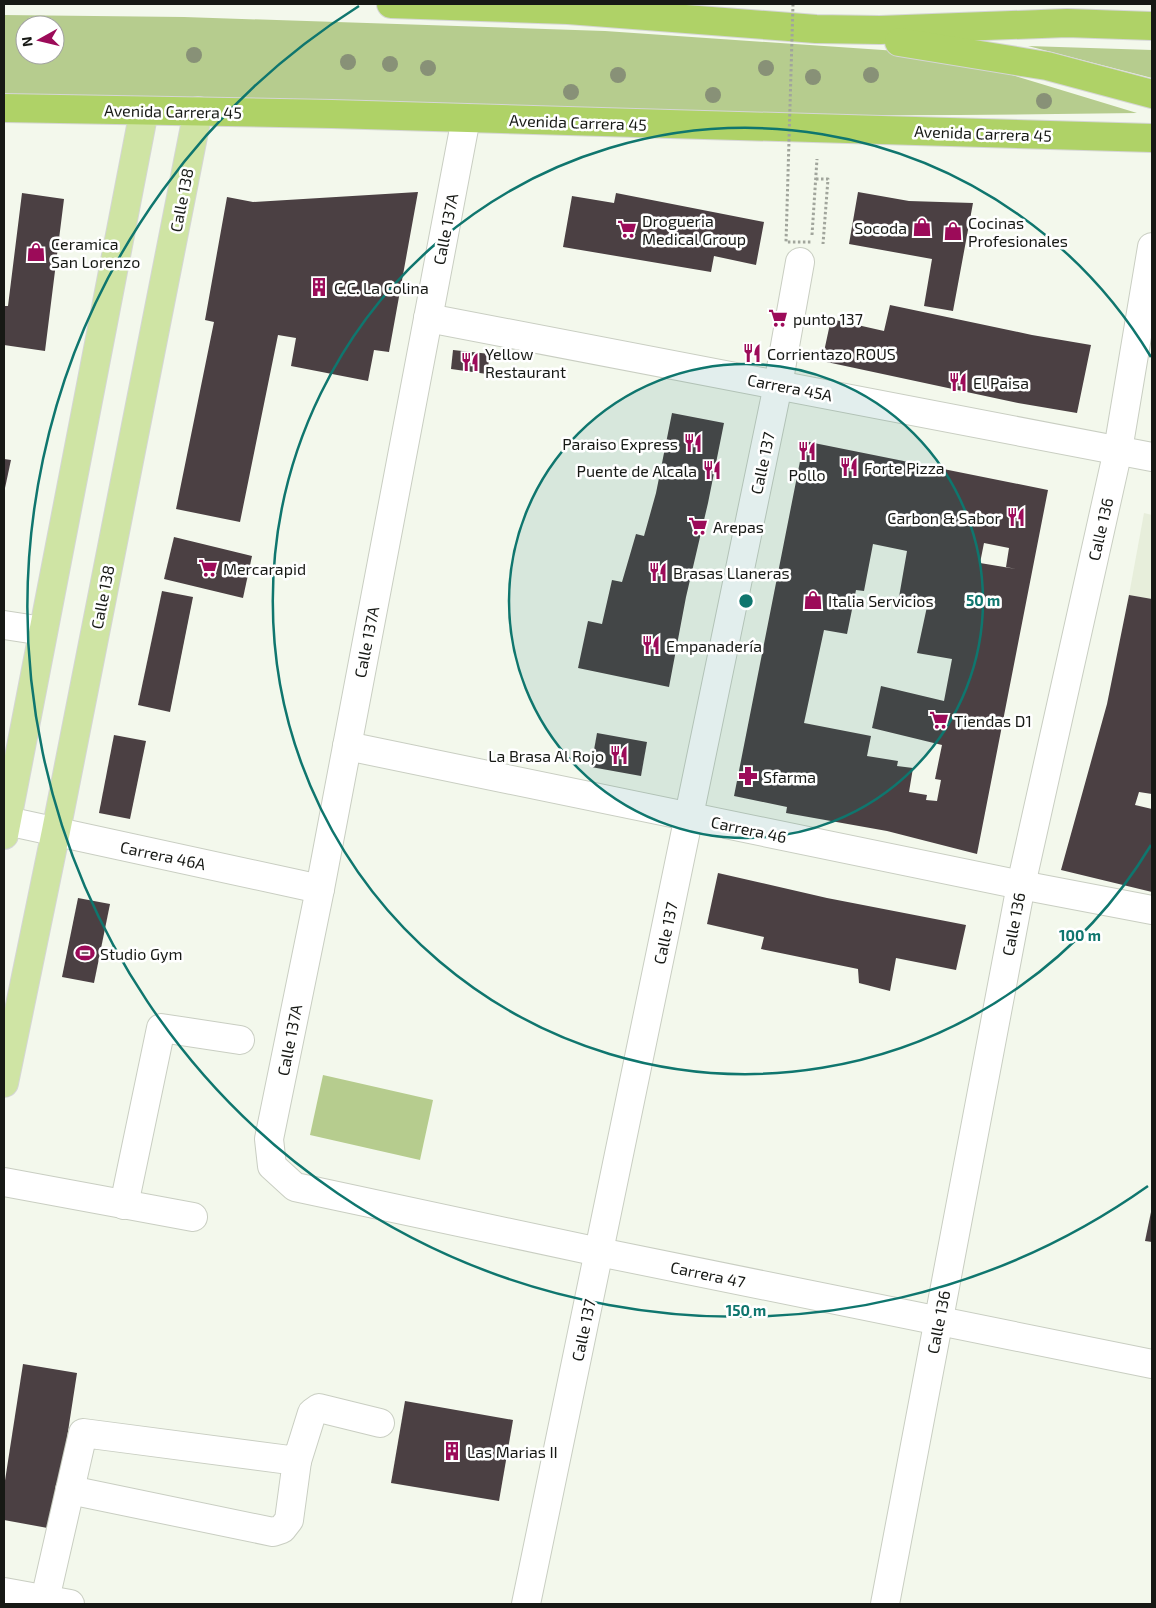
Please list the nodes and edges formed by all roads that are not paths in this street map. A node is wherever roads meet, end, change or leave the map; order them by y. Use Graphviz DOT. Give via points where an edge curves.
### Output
graph roads {
  1 [pos="391,4"];
  2 [pos="1152,26"];
  3 [pos="816,29"];
  4 [pos="1152,94"];
  5 [pos="4,108"];
  6 [pos="144,110"];
  7 [pos="198,111"];
  8 [pos="466,118"];
  9 [pos="1152,138"];
  10 [pos="1152,247"];
  11 [pos="800,262"];
  12 [pos="428,318"];
  13 [pos="778,385"];
  14 [pos="1118,450"];
  15 [pos="1152,457"];
  16 [pos="4,625"];
  17 [pos="43,631"];
  18 [pos="347,746"];
  19 [pos="689,817"];
  20 [pos="5,828"];
  21 [pos="56,831"];
  22 [pos="1021,885"];
  23 [pos="320,889"];
  24 [pos="1152,910"];
  25 [pos="240,1040"];
  26 [pos="4,1083"];
  27 [pos="272,1166"];
  28 [pos="4,1182"];
  29 [pos="124,1205"];
  30 [pos="193,1217"];
  31 [pos="599,1252"];
  32 [pos="938,1321"];
  33 [pos="1152,1364"];
  34 [pos="380,1423"];
  35 [pos="297,1461"];
  36 [pos="70,1490"];
  37 [pos="4,1592"];
  38 [pos="54,1603"];
  39 [pos="526,1604"];
  40 [pos="886,1604"];
  1 -- 3 [label="highway" via="568,10"];
  2 -- 3 [label="highway" via="1067,23 880,30"];
  3 -- 4 [label="highway" via="1047,66"];
  5 -- 6 [label="highway, Avenida Carrera 45"];
  6 -- 7 [label="highway, Avenida Carrera 45"];
  6 -- 17 [label="main road"];
  7 -- 8 [label="highway, Avenida Carrera 45"];
  7 -- 21 [label="main road, Calle 138"];
  8 -- 9 [label="highway, Avenida Carrera 45"];
  8 -- 12 [label="street, Calle 137A"];
  10 -- 14 [label="street, Calle 136"];
  11 -- 13 [label="street, Calle 137"];
  12 -- 13 [label="street, Carrera 45A"];
  12 -- 18 [label="street, Calle 137A"];
  13 -- 14 [label="street, Carrera 45A"];
  13 -- 19 [label="street, Calle 137"];
  14 -- 15 [label="street, Carrera 45A"];
  14 -- 22 [label="street, Calle 136"];
  16 -- 17 [label="street"];
  17 -- 20 [label="main road"];
  18 -- 19 [label="street, Carrera 46"];
  18 -- 23 [label="street, Calle 137A"];
  19 -- 22 [label="street, Carrera 46"];
  19 -- 31 [label="street, Calle 137"];
  20 -- 21 [label="street, Carrera 46A"];
  21 -- 23 [label="street, Carrera 46A"];
  21 -- 26 [label="main road, Calle 138"];
  22 -- 24 [label="street, Carrera 46"];
  22 -- 32 [label="street, Calle 136"];
  23 -- 27 [label="street, Calle 137A" via="270,1139"];
  25 -- 29 [label="street" via="161,1028"];
  27 -- 31 [label="street, Carrera 47" via="295,1187"];
  28 -- 29 [label="street"];
  29 -- 30 [label="street"];
  31 -- 32 [label="street, Carrera 47"];
  31 -- 39 [label="street, Calle 137"];
  32 -- 33 [label="street, Carrera 47"];
  32 -- 40 [label="street, Calle 136"];
  34 -- 35 [label="street" via="319,1408 312,1413"];
  35 -- 36 [label="street" via="83,1433"];
  35 -- 36 [label="street" via="289,1520 282,1530 274,1532"];
  36 -- 38 [label="street"];
  37 -- 38 [label="street"];
}
